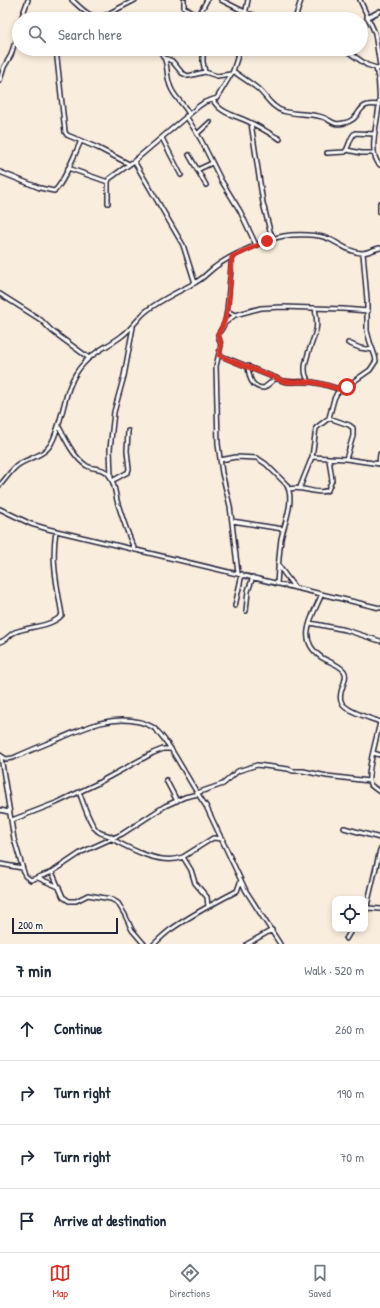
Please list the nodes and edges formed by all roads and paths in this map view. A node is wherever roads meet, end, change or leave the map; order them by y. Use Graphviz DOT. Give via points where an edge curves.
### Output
graph roads {
  1 [pos="28,0"];
  2 [pos="72,0"];
  3 [pos="134,0"];
  4 [pos="184,0"];
  5 [pos="207,0"];
  6 [pos="221,0"];
  7 [pos="248,0"];
  8 [pos="301,0"];
  9 [pos="360,0"];
  10 [pos="380,11"];
  11 [pos="24,12"];
  12 [pos="87,12"];
  13 [pos="111,12"];
  14 [pos="190,12"];
  15 [pos="200,12"];
  16 [pos="245,12"];
  17 [pos="297,12"];
  18 [pos="365,12"];
  19 [pos="368,17"];
  20 [pos="368,20"];
  21 [pos="375,33"];
  22 [pos="380,33"];
  23 [pos="12,55"];
  24 [pos="57,56"];
  25 [pos="203,56"];
  26 [pos="238,56"];
  27 [pos="354,56"];
  28 [pos="165,58"];
  29 [pos="380,66"];
  30 [pos="378,69"];
  31 [pos="205,72"];
  32 [pos="232,72"];
  33 [pos="0,80"];
  34 [pos="213,100"];
  35 [pos="379,105"];
  36 [pos="188,115"];
  37 [pos="210,122"];
  38 [pos="251,123"];
  39 [pos="378,123"];
  40 [pos="197,134"];
  41 [pos="374,134"];
  42 [pos="162,138"];
  43 [pos="280,139"];
  44 [pos="82,141"];
  45 [pos="347,150"];
  46 [pos="328,153"];
  47 [pos="374,153"];
  48 [pos="190,154"];
  49 [pos="134,161"];
  50 [pos="212,163"];
  51 [pos="129,164"];
  52 [pos="380,165"];
  53 [pos="68,168"];
  54 [pos="197,170"];
  55 [pos="0,172"];
  56 [pos="181,175"];
  57 [pos="108,182"];
  58 [pos="206,185"];
  59 [pos="108,203"];
  60 [pos="380,203"];
  61 [pos="380,212"];
  62 [pos="273,238"];
  63 [pos="256,245"];
  64 [pos="380,248"];
  65 [pos="363,253"];
  66 [pos="232,257"];
  67 [pos="195,283"];
  68 [pos="0,294"];
  69 [pos="315,308"];
  70 [pos="227,311"];
  71 [pos="368,311"];
  72 [pos="235,315"];
  73 [pos="225,323"];
  74 [pos="133,326"];
  75 [pos="348,343"];
  76 [pos="373,350"];
  77 [pos="219,355"];
  78 [pos="89,358"];
  79 [pos="376,361"];
  80 [pos="380,363"];
  81 [pos="248,366"];
  82 [pos="276,378"];
  83 [pos="310,382"];
  84 [pos="342,390"];
  85 [pos="329,418"];
  86 [pos="59,427"];
  87 [pos="128,431"];
  88 [pos="380,454"];
  89 [pos="312,457"];
  90 [pos="329,459"];
  91 [pos="346,459"];
  92 [pos="220,460"];
  93 [pos="379,464"];
  94 [pos="111,477"];
  95 [pos="112,481"];
  96 [pos="0,485"];
  97 [pos="300,487"];
  98 [pos="289,489"];
  99 [pos="0,509"];
  100 [pos="232,522"];
  101 [pos="284,529"];
  102 [pos="56,531"];
  103 [pos="135,550"];
  104 [pos="278,565"];
  105 [pos="240,574"];
  106 [pos="253,577"];
  107 [pos="277,584"];
  108 [pos="295,588"];
  109 [pos="322,594"];
  110 [pos="235,606"];
  111 [pos="380,608"];
  112 [pos="246,611"];
  113 [pos="310,623"];
  114 [pos="380,641"];
  115 [pos="0,642"];
  116 [pos="380,722"];
  117 [pos="379,734"];
  118 [pos="171,749"];
  119 [pos="373,753"];
  120 [pos="0,756"];
  121 [pos="380,756"];
  122 [pos="166,780"];
  123 [pos="369,780"];
  124 [pos="79,792"];
  125 [pos="380,792"];
  126 [pos="198,794"];
  127 [pos="177,801"];
  128 [pos="0,810"];
  129 [pos="9,812"];
  130 [pos="12,820"];
  131 [pos="344,828"];
  132 [pos="112,838"];
  133 [pos="380,838"];
  134 [pos="222,839"];
  135 [pos="380,850"];
  136 [pos="183,857"];
  137 [pos="0,864"];
  138 [pos="22,868"];
  139 [pos="52,872"];
  140 [pos="38,878"];
  141 [pos="242,880"];
  142 [pos="59,887"];
  143 [pos="237,891"];
  144 [pos="246,891"];
  145 [pos="368,901"];
  146 [pos="208,906"];
  147 [pos="368,908"];
  148 [pos="380,909"];
  149 [pos="272,930"];
  150 [pos="350,932"];
  151 [pos="346,939"];
  152 [pos="144,944"];
  153 [pos="154,944"];
  154 [pos="247,944"];
  155 [pos="280,944"];
  1 -- 11 [label="street"];
  2 -- 12 [label="street"];
  3 -- 13 [label="street"];
  4 -- 14 [label="street" via="184,8"];
  5 -- 15 [label="street"];
  6 -- 16 [label="street"];
  7 -- 16 [label="street"];
  8 -- 17 [label="street"];
  9 -- 18 [label="street"];
  10 -- 19 [label="street"];
  20 -- 21 [label="street"];
  21 -- 22 [label="street"];
  21 -- 29 [label="street"];
  23 -- 33 [label="street" via="5,64"];
  24 -- 44 [label="street" via="63,128 67,136"];
  25 -- 31 [label="street"];
  26 -- 32 [label="street"];
  27 -- 30 [label="street"];
  28 -- 31 [label="street" via="172,61 185,75 192,76"];
  28 -- 36 [label="street" via="170,87"];
  30 -- 35 [label="street"];
  31 -- 32 [label="street" via="217,76"];
  32 -- 34 [label="street" via="221,93"];
  32 -- 35 [label="street" via="259,90 277,108 321,117 334,124 344,124 353,120 364,106"];
  34 -- 36 [label="street" via="205,102"];
  34 -- 38 [label="street" via="217,107"];
  35 -- 39 [label="street"];
  36 -- 40 [label="street"];
  36 -- 42 [label="street"];
  37 -- 40 [label="street"];
  38 -- 43 [label="street"];
  38 -- 62 [label="street" via="262,197"];
  39 -- 41 [label="street"];
  40 -- 50 [label="street"];
  41 -- 45 [label="street" via="353,134"];
  41 -- 47 [label="street"];
  42 -- 49 [label="street"];
  42 -- 56 [label="street"];
  44 -- 51 [label="street"];
  44 -- 53 [label="street"];
  45 -- 46 [label="street" via="343,153"];
  45 -- 47 [label="street"];
  47 -- 52 [label="street"];
  48 -- 54 [label="street"];
  49 -- 51 [label="street"];
  49 -- 67 [label="street" via="183,245"];
  50 -- 54 [label="street"];
  50 -- 63 [label="street"];
  51 -- 57 [label="street"];
  53 -- 55 [label="street" via="57,190 53,191"];
  53 -- 57 [label="street"];
  54 -- 58 [label="street"];
  57 -- 59 [label="street"];
  60 -- 61 [label="street"];
  62 -- 63 [label="street"];
  62 -- 65 [label="street" via="286,235 321,237"];
  63 -- 66 [label="street"];
  64 -- 65 [label="street"];
  65 -- 71 [label="street"];
  66 -- 67 [label="street" via="214,267"];
  66 -- 70 [label="street"];
  67 -- 74 [label="street" via="144,313"];
  68 -- 78 [label="street" via="41,320"];
  69 -- 71 [label="street"];
  69 -- 72 [label="street" via="261,308"];
  69 -- 83 [label="street" via="317,329 305,368 305,376"];
  70 -- 72 [label="street"];
  70 -- 73 [label="street"];
  71 -- 76 [label="street" via="368,331"];
  72 -- 73 [label="street"];
  73 -- 77 [label="street" via="218,334 221,345"];
  74 -- 78 [label="street"];
  74 -- 94 [label="street" via="114,412 110,449"];
  75 -- 76 [label="street"];
  76 -- 79 [label="street"];
  77 -- 81 [label="street"];
  77 -- 92 [label="street" via="216,366"];
  78 -- 86 [label="street" via="70,384"];
  79 -- 80 [label="street"];
  79 -- 84 [label="street" via="370,370"];
  81 -- 82 [label="street"];
  81 -- 82 [label="street" via="251,383 256,386 264,388"];
  82 -- 83 [label="street" via="290,382"];
  83 -- 84 [label="street"];
  84 -- 85 [label="street" via="334,399"];
  85 -- 89 [label="street" via="316,428"];
  85 -- 91 [label="street" via="353,428"];
  86 -- 94 [label="street" via="83,464 89,468 104,470"];
  86 -- 96 [label="street" via="50,446 17,466"];
  87 -- 95 [label="street" via="129,469"];
  88 -- 93 [label="street"];
  89 -- 90 [label="street"];
  89 -- 97 [label="street"];
  90 -- 91 [label="street"];
  90 -- 97 [label="street" via="332,480 328,490 321,492"];
  91 -- 93 [label="street"];
  92 -- 98 [label="street" via="236,457 261,460"];
  92 -- 100 [label="street"];
  94 -- 95 [label="street"];
  95 -- 103 [label="street" via="126,530"];
  97 -- 98 [label="street"];
  98 -- 101 [label="street" via="289,508"];
  99 -- 102 [label="street" via="31,524"];
  100 -- 101 [label="street"];
  100 -- 105 [label="street"];
  101 -- 104 [label="street"];
  102 -- 103 [label="street"];
  102 -- 115 [label="street" via="54,571 62,615 56,620 15,632"];
  103 -- 105 [label="street"];
  104 -- 107 [label="street"];
  104 -- 108 [label="street"];
  105 -- 106 [label="street"];
  105 -- 110 [label="street"];
  106 -- 107 [label="street"];
  106 -- 112 [label="street" via="248,591"];
  107 -- 108 [label="street"];
  108 -- 109 [label="street"];
  109 -- 111 [label="street"];
  109 -- 113 [label="street"];
  113 -- 114 [label="street" via="346,630"];
  113 -- 116 [label="street" via="307,640 312,648 341,668 346,675 340,695 342,703 350,710"];
  116 -- 117 [label="street"];
  117 -- 119 [label="street"];
  118 -- 120 [label="street" via="151,726 122,719 89,726 13,758 6,759"];
  118 -- 124 [label="street" via="153,753"];
  118 -- 126 [label="street"];
  119 -- 121 [label="street"];
  119 -- 123 [label="street"];
  120 -- 129 [label="street"];
  122 -- 127 [label="street"];
  123 -- 125 [label="street" via="370,785"];
  123 -- 126 [label="street" via="257,765 238,771 223,784"];
  124 -- 130 [label="street"];
  124 -- 132 [label="street" via="97,831"];
  126 -- 127 [label="street"];
  126 -- 134 [label="street"];
  127 -- 132 [label="street"];
  128 -- 129 [label="street"];
  129 -- 130 [label="street"];
  130 -- 138 [label="street"];
  131 -- 133 [label="street"];
  132 -- 136 [label="street" via="145,855 168,860"];
  132 -- 139 [label="street" via="75,856"];
  134 -- 136 [label="street" via="213,838"];
  134 -- 141 [label="street"];
  135 -- 145 [label="street"];
  136 -- 146 [label="street" via="195,883 206,897"];
  137 -- 138 [label="street"];
  138 -- 140 [label="street" via="27,879"];
  139 -- 140 [label="street"];
  139 -- 142 [label="street"];
  140 -- 142 [label="street"];
  141 -- 143 [label="street"];
  141 -- 144 [label="street"];
  142 -- 152 [label="street" via="69,901 76,901 88,895 111,899 118,903 132,930"];
  143 -- 144 [label="street"];
  143 -- 146 [label="street"];
  144 -- 149 [label="street"];
  146 -- 153 [label="street" via="168,931"];
  147 -- 148 [label="street"];
  149 -- 154 [label="street"];
  149 -- 155 [label="street"];
  150 -- 151 [label="street"];
}
